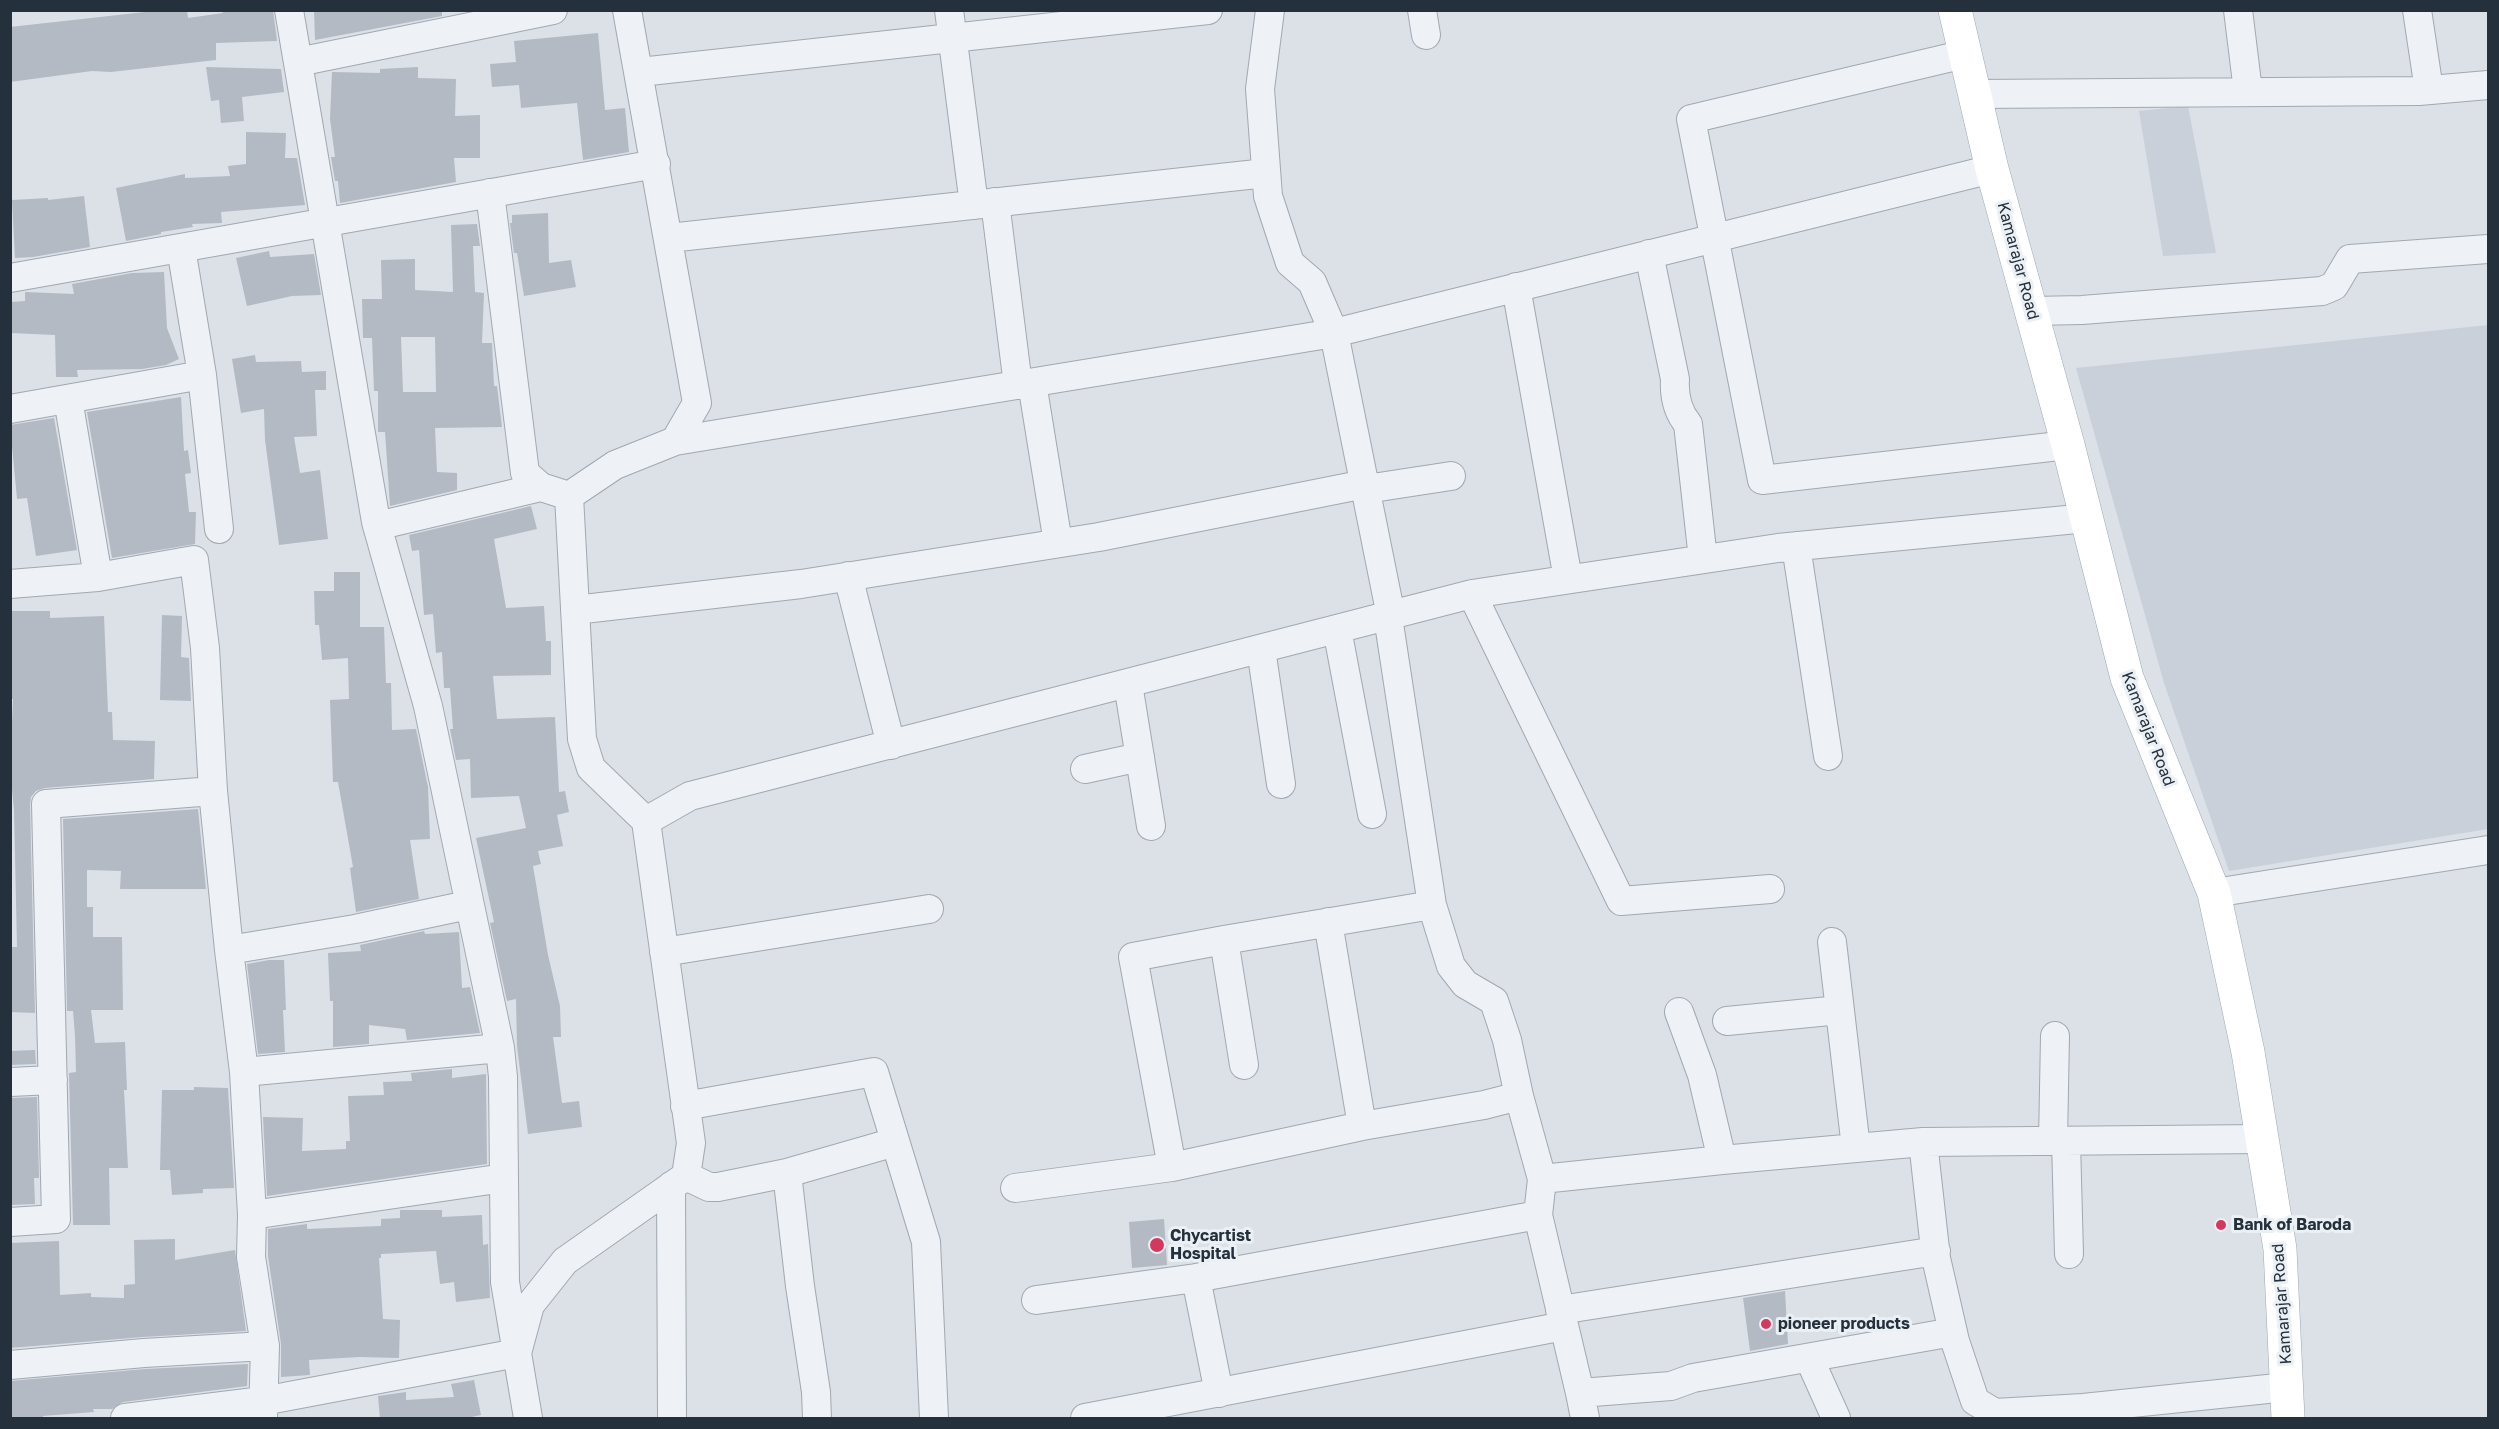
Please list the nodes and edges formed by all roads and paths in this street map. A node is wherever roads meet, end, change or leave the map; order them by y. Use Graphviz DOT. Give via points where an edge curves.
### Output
graph roads {
  1 [pos="289,10"];
  2 [pos="553,10"];
  3 [pos="627,10"];
  4 [pos="949,10"];
  5 [pos="1208,10"];
  6 [pos="1270,10"];
  7 [pos="1955,10"];
  8 [pos="2238,10"];
  9 [pos="2417,10"];
  10 [pos="952,39"];
  11 [pos="1965,54"];
  12 [pos="298,62"];
  13 [pos="640,72"];
  14 [pos="2488,85"];
  15 [pos="2429,90"];
  16 [pos="2248,91"];
  17 [pos="1975,94"];
  18 [pos="656,164"];
  19 [pos="1992,169"];
  20 [pos="1266,173"];
  21 [pos="490,193"];
  22 [pos="985,203"];
  23 [pos="325,223"];
  24 [pos="669,238"];
  25 [pos="1713,238"];
  26 [pos="181,248"];
  27 [pos="2488,249"];
  28 [pos="1649,254"];
  29 [pos="10,279"];
  30 [pos="1516,287"];
  31 [pos="2032,310"];
  32 [pos="1334,333"];
  33 [pos="202,375"];
  34 [pos="1025,384"];
  35 [pos="68,399"];
  36 [pos="10,409"];
  37 [pos="675,441"];
  38 [pos="2068,445"];
  39 [pos="1451,476"];
  40 [pos="541,487"];
  41 [pos="1365,487"];
  42 [pos="569,496"];
  43 [pos="2087,518"];
  44 [pos="377,526"];
  45 [pos="219,529"];
  46 [pos="1059,543"];
  47 [pos="1796,546"];
  48 [pos="1703,559"];
  49 [pos="848,576"];
  50 [pos="98,577"];
  51 [pos="1568,579"];
  52 [pos="10,584"];
  53 [pos="1472,594"];
  54 [pos="575,610"];
  55 [pos="1389,616"];
  56 [pos="1337,629"];
  57 [pos="1261,649"];
  58 [pos="1128,684"];
  59 [pos="891,745"];
  60 [pos="1828,756"];
  61 [pos="1140,757"];
  62 [pos="1085,769"];
  63 [pos="1281,784"];
  64 [pos="213,791"];
  65 [pos="1372,814"];
  66 [pos="646,821"];
  67 [pos="1151,826"];
  68 [pos="2488,850"];
  69 [pos="1770,889"];
  70 [pos="2214,893"];
  71 [pos="468,904"];
  72 [pos="1432,905"];
  73 [pos="929,909"];
  74 [pos="1328,922"];
  75 [pos="1224,940"];
  76 [pos="1832,942"];
  77 [pos="229,950"];
  78 [pos="664,952"];
  79 [pos="1840,1010"];
  80 [pos="1679,1012"];
  81 [pos="1727,1021"];
  82 [pos="2055,1036"];
  83 [pos="500,1048"];
  84 [pos="1244,1065"];
  85 [pos="244,1072"];
  86 [pos="53,1080"];
  87 [pos="10,1082"];
  88 [pos="1519,1096"];
  89 [pos="685,1106"];
  90 [pos="1362,1126"];
  91 [pos="2262,1139"];
  92 [pos="2059,1141"];
  93 [pos="895,1142"];
  94 [pos="1923,1142"];
  95 [pos="1857,1148"];
  96 [pos="1722,1160"];
  97 [pos="1172,1167"];
  98 [pos="787,1173"];
  99 [pos="504,1178"];
  100 [pos="1542,1179"];
  101 [pos="678,1181"];
  102 [pos="1015,1188"];
  103 [pos="252,1215"];
  104 [pos="1538,1215"];
  105 [pos="10,1221"];
  106 [pos="1935,1251"];
  107 [pos="2069,1254"];
  108 [pos="1196,1278"];
  109 [pos="1036,1300"];
  110 [pos="1562,1318"];
  111 [pos="1953,1332"];
  112 [pos="265,1346"];
  113 [pos="517,1353"];
  114 [pos="1809,1358"];
  115 [pos="10,1365"];
  116 [pos="1219,1393"];
  117 [pos="2287,1403"];
  118 [pos="1582,1406"];
  119 [pos="263,1410"];
  120 [pos="125,1419"];
  121 [pos="528,1419"];
  122 [pos="672,1419"];
  123 [pos="817,1419"];
  124 [pos="934,1419"];
  125 [pos="1085,1419"];
  126 [pos="1836,1419"];
  1 -- 12 [label="street"];
  2 -- 12 [label="street"];
  3 -- 13 [label="street"];
  4 -- 10 [label="street"];
  5 -- 10 [label="street"];
  6 -- 20 [label="street" via="1260,89"];
  7 -- 11 [label="main road, Kamarajar Road"];
  8 -- 16 [label="street"];
  9 -- 15 [label="street"];
  10 -- 13 [label="street"];
  10 -- 22 [label="street"];
  11 -- 17 [label="main road, Kamarajar Road"];
  11 -- 25 [label="street" via="1691,119"];
  12 -- 23 [label="street"];
  13 -- 18 [label="street"];
  14 -- 15 [label="street"];
  15 -- 16 [label="street"];
  16 -- 17 [label="street"];
  17 -- 19 [label="main road, Kamarajar Road"];
  18 -- 21 [label="street"];
  18 -- 24 [label="street"];
  19 -- 25 [label="street"];
  19 -- 31 [label="main road, Kamarajar Road"];
  20 -- 22 [label="street"];
  20 -- 32 [label="street" via="1268,196 1290,263 1312,282"];
  21 -- 23 [label="street"];
  21 -- 40 [label="street" via="525,472"];
  22 -- 24 [label="street"];
  22 -- 34 [label="street"];
  23 -- 26 [label="street"];
  23 -- 44 [label="street"];
  24 -- 37 [label="street" via="697,403"];
  25 -- 28 [label="street"];
  25 -- 38 [label="street" via="1762,480"];
  26 -- 29 [label="street"];
  26 -- 33 [label="street"];
  27 -- 31 [label="street" via="2350,259 2334,286 2322,291 2082,310"];
  28 -- 30 [label="street"];
  28 -- 48 [label="street" via="1675,379 1674,392 1680,415 1688,424"];
  30 -- 32 [label="street"];
  30 -- 51 [label="street"];
  31 -- 38 [label="main road, Kamarajar Road"];
  32 -- 34 [label="street"];
  32 -- 41 [label="street"];
  33 -- 35 [label="street"];
  33 -- 45 [label="street"];
  34 -- 37 [label="street"];
  34 -- 46 [label="street"];
  35 -- 36 [label="street"];
  35 -- 50 [label="street"];
  37 -- 42 [label="street" via="615,465"];
  38 -- 43 [label="main road, Kamarajar Road"];
  39 -- 41 [label="street"];
  40 -- 42 [label="street"];
  40 -- 44 [label="street"];
  41 -- 46 [label="street"];
  41 -- 55 [label="street"];
  42 -- 54 [label="street"];
  43 -- 47 [label="street"];
  43 -- 70 [label="main road, Kamarajar Road" via="2127,678"];
  44 -- 71 [label="street" via="428,706"];
  46 -- 49 [label="street"];
  47 -- 48 [label="street"];
  47 -- 60 [label="street"];
  48 -- 51 [label="street"];
  49 -- 54 [label="street"];
  49 -- 59 [label="street"];
  50 -- 52 [label="street"];
  50 -- 64 [label="street" via="194,560 205,648"];
  51 -- 53 [label="street"];
  53 -- 55 [label="street"];
  53 -- 69 [label="street" via="1621,901"];
  54 -- 66 [label="street" via="582,739 591,768"];
  55 -- 56 [label="street"];
  55 -- 72 [label="street"];
  56 -- 57 [label="street"];
  56 -- 65 [label="street"];
  57 -- 58 [label="street"];
  57 -- 63 [label="street"];
  58 -- 59 [label="street"];
  58 -- 61 [label="street"];
  59 -- 66 [label="street" via="690,796"];
  61 -- 62 [label="street"];
  61 -- 67 [label="street"];
  64 -- 77 [label="street"];
  64 -- 86 [label="street" via="46,804"];
  66 -- 78 [label="street"];
  68 -- 70 [label="street"];
  70 -- 91 [label="main road, Kamarajar Road"];
  71 -- 77 [label="street" via="356,929"];
  71 -- 83 [label="street"];
  72 -- 74 [label="street"];
  72 -- 88 [label="street" via="1451,966 1465,984 1494,1001"];
  73 -- 78 [label="street"];
  74 -- 75 [label="street"];
  74 -- 90 [label="street"];
  75 -- 84 [label="street"];
  75 -- 97 [label="street" via="1133,957"];
  76 -- 79 [label="street"];
  77 -- 85 [label="street"];
  78 -- 89 [label="street"];
  79 -- 81 [label="street"];
  79 -- 95 [label="street"];
  80 -- 96 [label="street" via="1702,1075"];
  82 -- 92 [label="street"];
  83 -- 85 [label="street"];
  83 -- 99 [label="street"];
  85 -- 103 [label="street"];
  86 -- 87 [label="street"];
  86 -- 105 [label="street" via="56,1219"];
  88 -- 90 [label="street"];
  88 -- 100 [label="street"];
  89 -- 93 [label="street" via="874,1072"];
  89 -- 101 [label="street" via="691,1143"];
  90 -- 97 [label="street"];
  91 -- 92 [label="street"];
  91 -- 117 [label="main road, Kamarajar Road" via="2280,1249"];
  92 -- 94 [label="street"];
  92 -- 107 [label="street"];
  93 -- 98 [label="street"];
  93 -- 124 [label="street" via="926,1242"];
  94 -- 95 [label="street"];
  94 -- 106 [label="street"];
  95 -- 96 [label="street"];
  96 -- 100 [label="street"];
  97 -- 102 [label="street"];
  98 -- 101 [label="street" via="718,1187"];
  98 -- 123 [label="street"];
  99 -- 103 [label="street"];
  99 -- 113 [label="street" via="505,1282"];
  100 -- 104 [label="street"];
  101 -- 113 [label="street" via="565,1261 530,1305"];
  101 -- 122 [label="street"];
  103 -- 112 [label="street" via="251,1257"];
  104 -- 108 [label="street"];
  104 -- 110 [label="street"];
  106 -- 110 [label="street"];
  106 -- 111 [label="street"];
  108 -- 109 [label="street"];
  108 -- 116 [label="street"];
  110 -- 116 [label="street"];
  110 -- 118 [label="street"];
  111 -- 114 [label="street"];
  111 -- 117 [label="street" via="1975,1401 1995,1413"];
  112 -- 115 [label="street"];
  112 -- 119 [label="street"];
  113 -- 119 [label="street"];
  113 -- 121 [label="street"];
  114 -- 118 [label="street" via="1693,1378"];
  114 -- 126 [label="street"];
  116 -- 125 [label="street"];
  119 -- 120 [label="street"];
}
